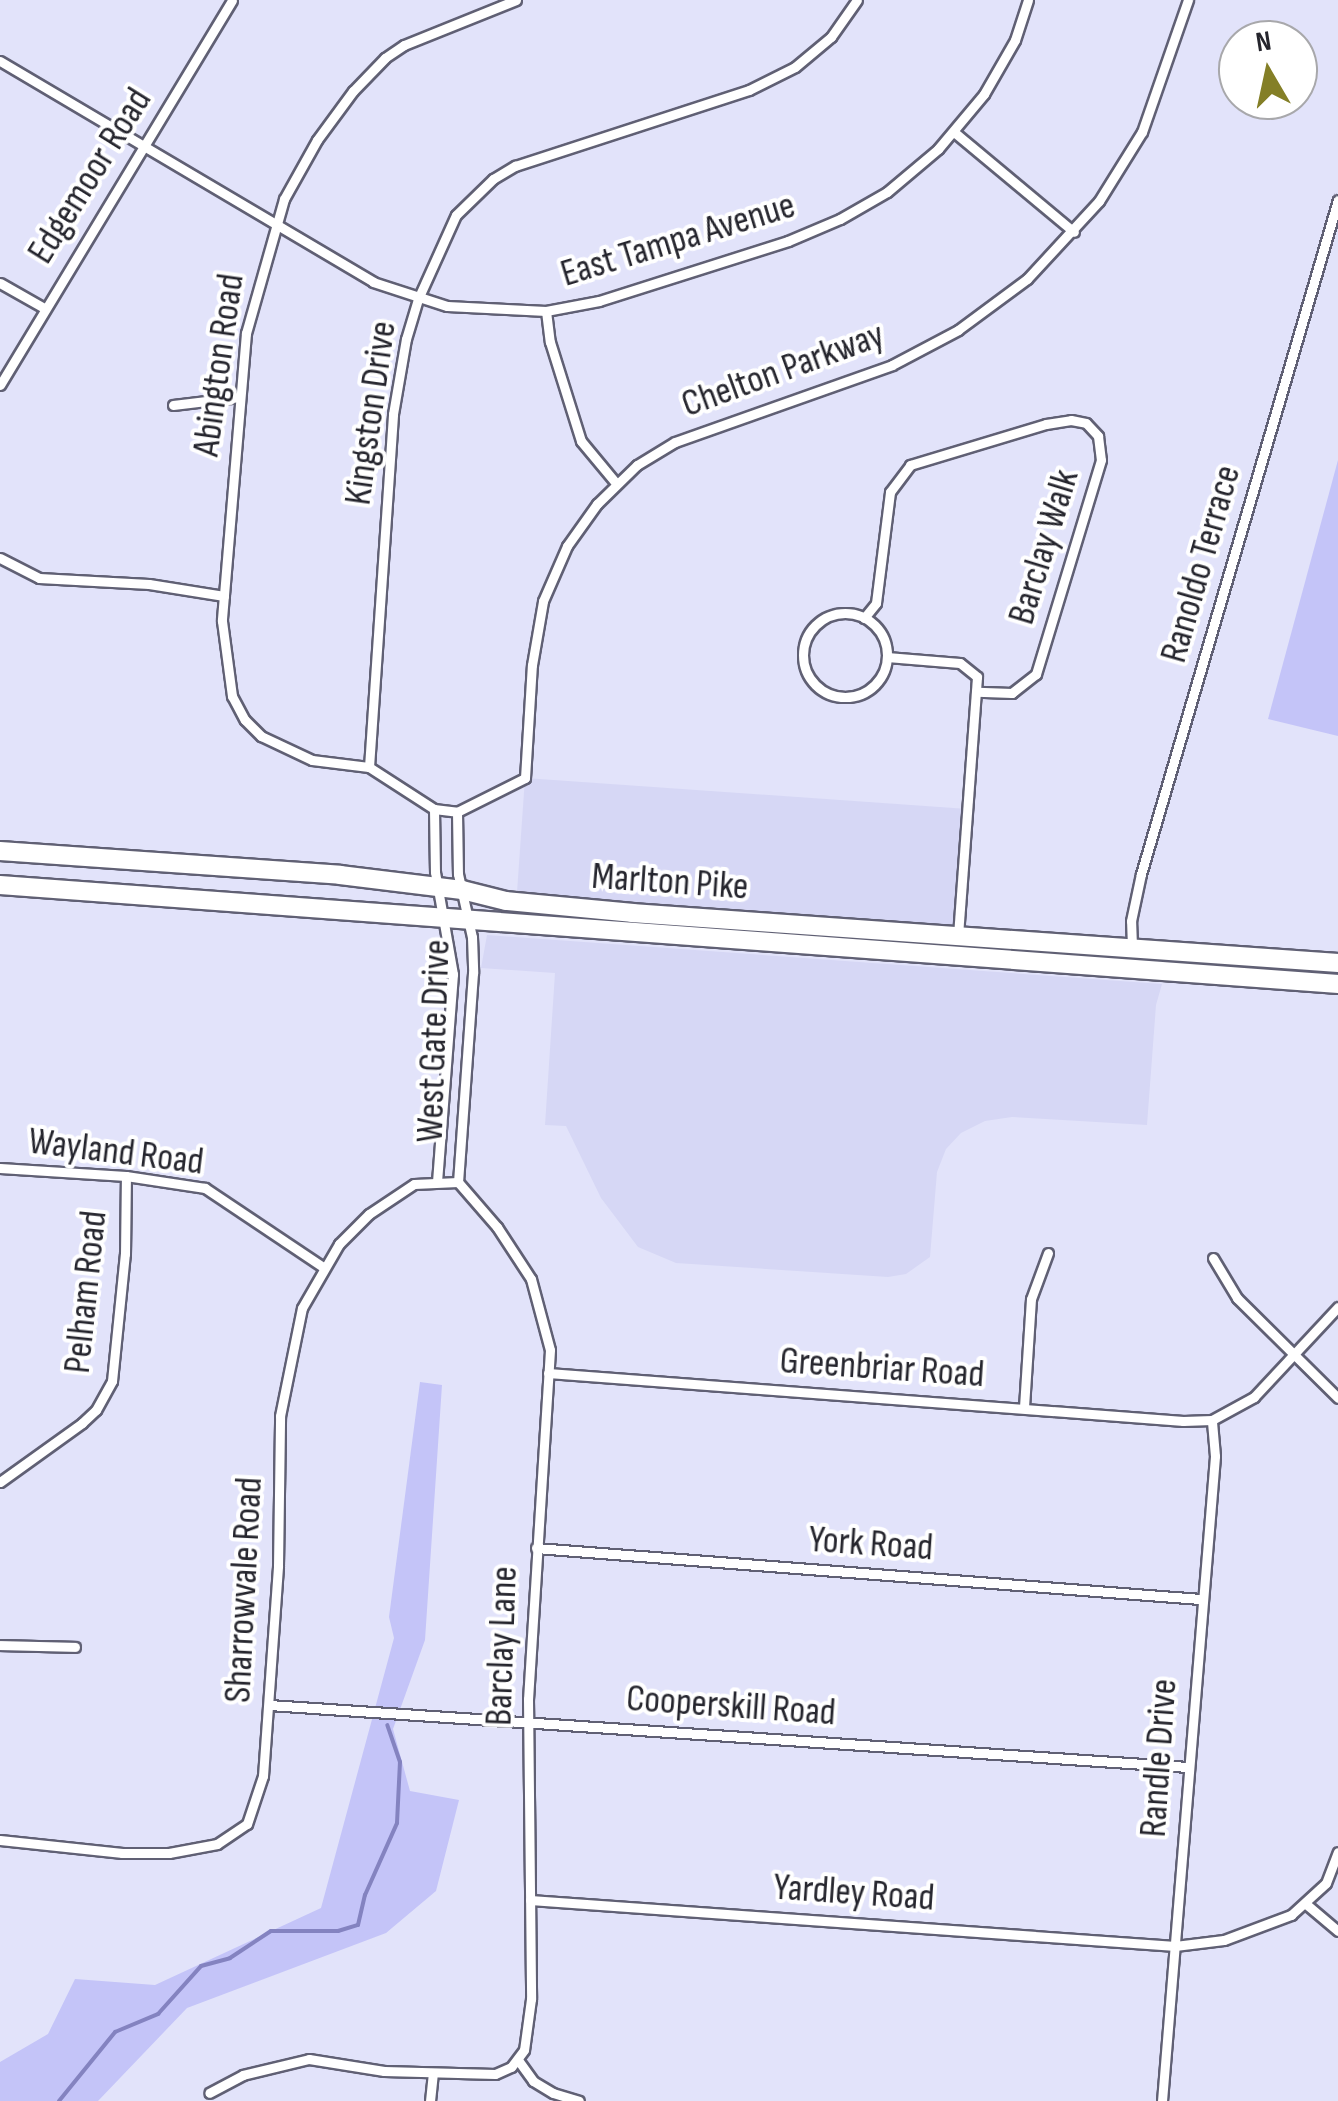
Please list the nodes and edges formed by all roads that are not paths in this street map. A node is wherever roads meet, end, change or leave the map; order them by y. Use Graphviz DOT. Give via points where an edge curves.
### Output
graph roads {
  1 [pos="232,0"];
  2 [pos="516,0"];
  3 [pos="857,0"];
  4 [pos="1028,0"];
  5 [pos="1188,0"];
  6 [pos="0,61"];
  7 [pos="954,132"];
  8 [pos="146,145"];
  9 [pos="1338,200"];
  10 [pos="274,224"];
  11 [pos="1074,232"];
  12 [pos="0,282"];
  13 [pos="418,299"];
  14 [pos="44,308"];
  15 [pos="546,311"];
  16 [pos="0,385"];
  17 [pos="240,398"];
  18 [pos="173,405"];
  19 [pos="616,483"];
  20 [pos="0,558"];
  21 [pos="224,596"];
  22 [pos="864,618"];
  23 [pos="887,657"];
  24 [pos="977,692"];
  25 [pos="369,768"];
  26 [pos="440,810"];
  27 [pos="457,812"];
  28 [pos="0,851"];
  29 [pos="0,885"];
  30 [pos="442,903"];
  31 [pos="465,904"];
  32 [pos="958,935"];
  33 [pos="1132,947"];
  34 [pos="1338,963"];
  35 [pos="1338,970"];
  36 [pos="1166,971"];
  37 [pos="1338,984"];
  38 [pos="0,1168"];
  39 [pos="126,1176"];
  40 [pos="448,1181"];
  41 [pos="1048,1253"];
  42 [pos="1213,1258"];
  43 [pos="323,1267"];
  44 [pos="1338,1307"];
  45 [pos="1296,1353"];
  46 [pos="548,1373"];
  47 [pos="1338,1398"];
  48 [pos="1024,1407"];
  49 [pos="1212,1420"];
  50 [pos="0,1482"];
  51 [pos="536,1548"];
  52 [pos="1201,1599"];
  53 [pos="0,1645"];
  54 [pos="74,1646"];
  55 [pos="269,1705"];
  56 [pos="528,1723"];
  57 [pos="1188,1767"];
  58 [pos="0,1840"];
  59 [pos="1338,1852"];
  60 [pos="530,1900"];
  61 [pos="1306,1904"];
  62 [pos="1338,1930"];
  63 [pos="1175,1946"];
  64 [pos="518,2060"];
  65 [pos="433,2074"];
  66 [pos="209,2092"];
  67 [pos="430,2101"];
  68 [pos="579,2101"];
  69 [pos="1162,2101"];
  1 -- 8 [label="street, Edgemoor Road"];
  2 -- 10 [label="street, Abington Road" via="385,58 317,140"];
  3 -- 13 [label="street, Kingston Drive" via="813,55 749,90 492,178 456,215"];
  4 -- 7 [label="street, East Tampa Avenue" via="1008,53"];
  5 -- 11 [label="street, Chelton Parkway" via="1142,132"];
  6 -- 8 [label="street, East Tampa Avenue"];
  7 -- 11 [label="street"];
  7 -- 15 [label="street, East Tampa Avenue" via="915,171 840,220 626,292"];
  8 -- 10 [label="street, East Tampa Avenue"];
  8 -- 14 [label="street, Edgemoor Road"];
  9 -- 33 [label="street, Ranoldo Terrace" via="1141,874"];
  10 -- 13 [label="street, East Tampa Avenue" via="374,282"];
  10 -- 17 [label="street, Abington Road" via="246,332"];
  11 -- 19 [label="street, Chelton Parkway" via="1008,294 930,347 675,442"];
  12 -- 14 [label="street"];
  13 -- 15 [label="street, East Tampa Avenue" via="498,312"];
  13 -- 25 [label="street, Kingston Drive" via="393,414"];
  14 -- 16 [label="street, Edgemoor Road"];
  15 -- 19 [label="street" via="581,441"];
  17 -- 18 [label="street"];
  17 -- 21 [label="street, Abington Road"];
  19 -- 27 [label="street, Chelton Parkway" via="567,546 544,601 532,665 525,778"];
  20 -- 21 [label="street" via="38,578"];
  21 -- 25 [label="street, Abington Road" via="227,671 245,720 283,750"];
  22 -- 23 [label="street" via="881,634"];
  22 -- 23 [label="street" via="836,614 817,624 804,649 809,676 830,694 857,695 878,681"];
  22 -- 24 [label="street, Barclay Walk" via="876,603 890,492 910,464 1046,424 1086,423 1098,436 1102,460 1036,674 1012,693"];
  23 -- 24 [label="street" via="964,664 975,674"];
  24 -- 32 [label="street"];
  25 -- 26 [label="street"];
  26 -- 27 [label="street"];
  26 -- 30 [label="street"];
  27 -- 31 [label="street"];
  28 -- 30 [label="highway, Marlton Pike" via="340,875"];
  29 -- 30 [label="highway, Marlton Pike"];
  30 -- 31 [label="highway, Marlton Pike"];
  30 -- 31 [label="highway, Marlton Pike"];
  30 -- 40 [label="street, West Gate Drive" via="453,974"];
  31 -- 32 [label="highway, Marlton Pike" via="506,901"];
  31 -- 36 [label="highway, Marlton Pike"];
  31 -- 40 [label="street, West Gate Drive" via="473,973"];
  32 -- 33 [label="highway, Marlton Pike"];
  33 -- 34 [label="highway, Marlton Pike"];
  35 -- 36 [label="highway" via="1184,959"];
  36 -- 37 [label="highway, Marlton Pike"];
  38 -- 39 [label="street, Wayland Road"];
  39 -- 43 [label="street, Wayland Road" via="220,1195"];
  39 -- 50 [label="street, Pelham Road" via="112,1381 82,1423"];
  40 -- 43 [label="street, Sharrowvale Road" via="414,1184 385,1202"];
  40 -- 46 [label="street, Barclay Lane" via="497,1227 532,1279 544,1312"];
  41 -- 48 [label="street" via="1031,1298"];
  42 -- 45 [label="street" via="1237,1298"];
  43 -- 55 [label="street, Sharrowvale Road" via="302,1308 280,1416"];
  44 -- 45 [label="street"];
  45 -- 47 [label="street"];
  45 -- 49 [label="street" via="1254,1396"];
  46 -- 48 [label="street, Greenbriar Road"];
  46 -- 51 [label="street, Barclay Lane"];
  48 -- 49 [label="street, Greenbriar Road"];
  49 -- 52 [label="street, Randle Drive" via="1215,1456"];
  51 -- 52 [label="street, York Road"];
  51 -- 56 [label="street, Barclay Lane"];
  52 -- 57 [label="street, Randle Drive"];
  53 -- 54 [label="street"];
  55 -- 56 [label="street, Cooperskill Road"];
  55 -- 58 [label="street, Sharrowvale Road" via="264,1776 255,1810 237,1834 169,1853"];
  56 -- 57 [label="street, Cooperskill Road"];
  56 -- 60 [label="street, Barclay Lane"];
  57 -- 63 [label="street, Randle Drive"];
  59 -- 61 [label="street" via="1326,1882"];
  60 -- 63 [label="street, Yardley Road"];
  60 -- 64 [label="street, Barclay Lane" via="531,1999"];
  61 -- 62 [label="street"];
  61 -- 63 [label="street, Yardley Road" via="1270,1926"];
  63 -- 69 [label="street, Randle Drive"];
  64 -- 65 [label="street" via="495,2074"];
  64 -- 68 [label="street" via="543,2087"];
  65 -- 66 [label="street" via="309,2059"];
  65 -- 67 [label="street"];
}
